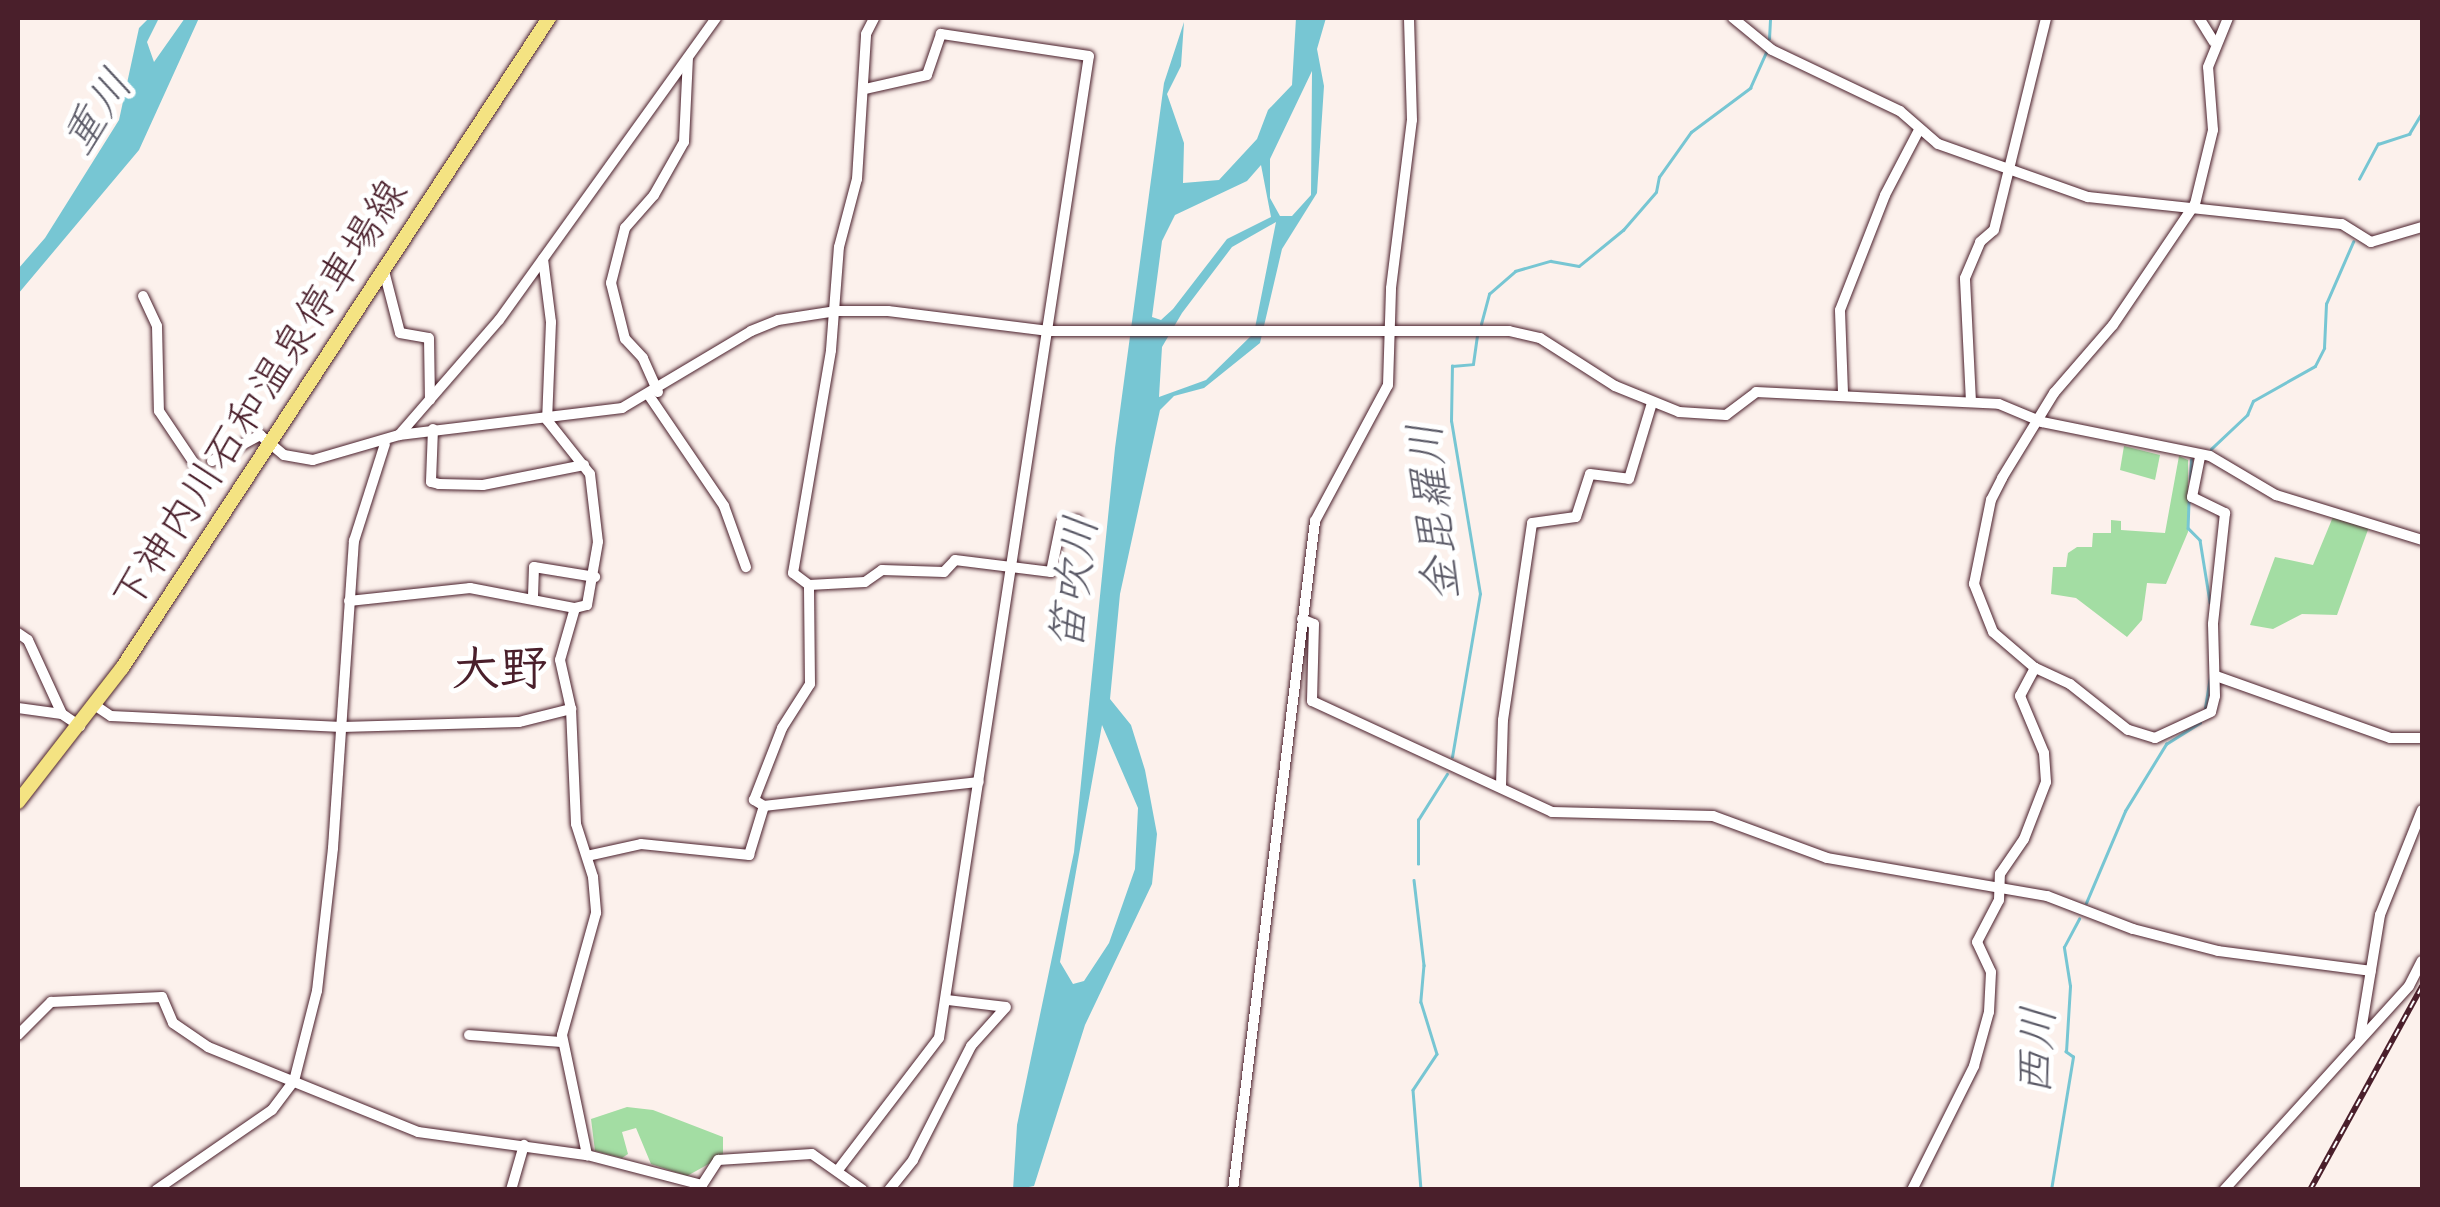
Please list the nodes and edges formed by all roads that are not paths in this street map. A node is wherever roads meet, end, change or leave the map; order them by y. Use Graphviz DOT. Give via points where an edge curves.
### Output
graph roads {
  1 [pos="549,18"];
  2 [pos="716,18"];
  3 [pos="874,18"];
  4 [pos="1410,18"];
  5 [pos="1733,18"];
  6 [pos="2046,18"];
  7 [pos="2200,18"];
  8 [pos="2228,18"];
  9 [pos="2214,42"];
  10 [pos="688,56"];
  11 [pos="865,88"];
  12 [pos="1919,130"];
  13 [pos="2006,168"];
  14 [pos="2195,204"];
  15 [pos="2422,227"];
  16 [pos="543,259"];
  17 [pos="384,271"];
  18 [pos="143,296"];
  19 [pos="836,312"];
  20 [pos="1390,329"];
  21 [pos="1049,331"];
  22 [pos="1843,393"];
  23 [pos="654,394"];
  24 [pos="430,401"];
  25 [pos="1971,402"];
  26 [pos="1652,404"];
  27 [pos="547,420"];
  28 [pos="2042,422"];
  29 [pos="433,429"];
  30 [pos="399,435"];
  31 [pos="385,444"];
  32 [pos="268,446"];
  33 [pos="2200,457"];
  34 [pos="212,461"];
  35 [pos="196,466"];
  36 [pos="584,466"];
  37 [pos="1078,520"];
  38 [pos="2422,540"];
  39 [pos="746,567"];
  40 [pos="1012,571"];
  41 [pos="595,577"];
  42 [pos="808,585"];
  43 [pos="533,596"];
  44 [pos="349,601"];
  45 [pos="575,608"];
  46 [pos="1302,619"];
  47 [pos="18,634"];
  48 [pos="2035,668"];
  49 [pos="2216,676"];
  50 [pos="96,706"];
  51 [pos="18,708"];
  52 [pos="571,709"];
  53 [pos="62,714"];
  54 [pos="80,726"];
  55 [pos="342,726"];
  56 [pos="2422,738"];
  57 [pos="979,782"];
  58 [pos="1501,786"];
  59 [pos="18,802"];
  60 [pos="764,806"];
  61 [pos="2422,810"];
  62 [pos="588,856"];
  63 [pos="2000,886"];
  64 [pos="2422,961"];
  65 [pos="2370,972"];
  66 [pos="947,1000"];
  67 [pos="18,1035"];
  68 [pos="469,1035"];
  69 [pos="2360,1038"];
  70 [pos="563,1042"];
  71 [pos="294,1081"];
  72 [pos="524,1145"];
  73 [pos="587,1155"];
  74 [pos="838,1170"];
  75 [pos="156,1190"];
  76 [pos="511,1190"];
  77 [pos="863,1190"];
  78 [pos="890,1190"];
  79 [pos="1233,1190"];
  80 [pos="1912,1190"];
  81 [pos="2224,1190"];
  1 -- 17 [label="main road, 下神内川石和温泉停車場線"];
  2 -- 10 [label="street"];
  3 -- 11 [label="street" via="866,34"];
  4 -- 20 [label="street" via="1412,120"];
  5 -- 12 [label="street" via="1772,50 1900,110"];
  6 -- 13 [label="street" via="2030,103"];
  7 -- 9 [label="street"];
  8 -- 9 [label="street"];
  9 -- 14 [label="street" via="2208,66 2213,130"];
  10 -- 16 [label="street"];
  10 -- 23 [label="street" via="684,142 654,195 624,228 611,283 625,340 644,358"];
  11 -- 19 [label="street"];
  11 -- 21 [label="street" via="926,75 941,34 1090,56"];
  12 -- 13 [label="street" via="1953,152"];
  12 -- 22 [label="street" via="1840,310"];
  13 -- 14 [label="street" via="2088,197"];
  13 -- 25 [label="street" via="1994,230 1980,242 1966,278"];
  14 -- 15 [label="street" via="2249,217 2342,224 2372,242"];
  14 -- 28 [label="street" via="2114,325 2054,393"];
  16 -- 24 [label="street"];
  16 -- 27 [label="street" via="551,322"];
  17 -- 24 [label="street" via="400,333 429,338"];
  17 -- 32 [label="main road, 下神内川石和温泉停車場線"];
  18 -- 35 [label="street" via="158,326 159,411"];
  19 -- 21 [label="street" via="888,311"];
  19 -- 23 [label="street" via="751,331"];
  19 -- 42 [label="street" via="793,573"];
  20 -- 21 [label="street"];
  20 -- 26 [label="street" via="1509,330 1540,338"];
  20 -- 46 [label="street" via="1380,407 1326,489 1314,521"];
  21 -- 40 [label="street"];
  22 -- 25 [label="street"];
  22 -- 26 [label="street" via="1756,392 1715,416"];
  23 -- 27 [label="street" via="622,408"];
  23 -- 39 [label="street" via="724,506"];
  24 -- 30 [label="street"];
  25 -- 28 [label="street" via="1999,404"];
  26 -- 58 [label="street" via="1629,479 1590,474 1576,517 1532,523 1503,720"];
  27 -- 29 [label="street"];
  27 -- 36 [label="street"];
  28 -- 33 [label="street"];
  28 -- 48 [label="street" via="1991,500 1974,584 1993,632"];
  29 -- 30 [label="street"];
  29 -- 36 [label="street" via="431,482 438,484 483,485"];
  30 -- 31 [label="street"];
  31 -- 32 [label="street" via="314,460"];
  31 -- 44 [label="street" via="354,541"];
  32 -- 34 [label="street" via="260,435"];
  32 -- 50 [label="main road, 下神内川石和温泉停車場線"];
  33 -- 38 [label="street" via="2234,465 2276,495"];
  33 -- 49 [label="street" via="2192,497 2225,513 2213,624"];
  36 -- 41 [label="street" via="598,542"];
  37 -- 40 [label="street" via="1062,523 1051,572"];
  40 -- 42 [label="street" via="955,560 944,572 882,570 865,582"];
  40 -- 57 [label="street"];
  41 -- 43 [label="street" via="534,567"];
  41 -- 45 [label="street" via="587,605"];
  42 -- 60 [label="street" via="810,684 782,728 754,800"];
  43 -- 44 [label="street" via="470,588"];
  43 -- 45 [label="street"];
  44 -- 55 [label="street"];
  45 -- 52 [label="street" via="560,660"];
  46 -- 58 [label="street" via="1314,624 1312,702"];
  46 -- 79 [label="street"];
  47 -- 53 [label="street" via="50,678"];
  48 -- 49 [label="street" via="2070,684 2128,730 2155,738 2211,712"];
  48 -- 63 [label="street" via="2020,696 2044,753 2046,782"];
  49 -- 56 [label="street" via="2390,738"];
  50 -- 54 [label="main road, 下神内川石和温泉停車場線"];
  50 -- 55 [label="street" via="111,716"];
  51 -- 53 [label="street"];
  52 -- 55 [label="street" via="519,722"];
  52 -- 62 [label="street" via="576,824"];
  53 -- 54 [label="street"];
  54 -- 59 [label="main road, 下神内川石和温泉停車場線"];
  55 -- 71 [label="street" via="317,991"];
  57 -- 60 [label="street"];
  57 -- 66 [label="street"];
  58 -- 63 [label="street" via="1552,812 1713,816 1827,858"];
  60 -- 62 [label="street" via="749,855 641,844"];
  61 -- 65 [label="street" via="2380,915"];
  62 -- 70 [label="street" via="596,912"];
  63 -- 65 [label="street" via="2218,952"];
  63 -- 80 [label="street" via="1977,942 1991,972 1989,1012 1974,1066"];
  64 -- 69 [label="street"];
  65 -- 69 [label="street"];
  66 -- 74 [label="street" via="940,1038"];
  66 -- 78 [label="street" via="1006,1007 971,1046 913,1160"];
  67 -- 71 [label="street" via="51,1002 162,997 173,1023 198,1040"];
  68 -- 70 [label="street"];
  69 -- 81 [label="street"];
  70 -- 73 [label="street"];
  71 -- 72 [label="street" via="418,1132"];
  71 -- 75 [label="street" via="272,1110"];
  72 -- 73 [label="street"];
  72 -- 76 [label="street"];
  73 -- 74 [label="street" via="702,1185 718,1160 812,1154"];
  74 -- 77 [label="street"];
}
